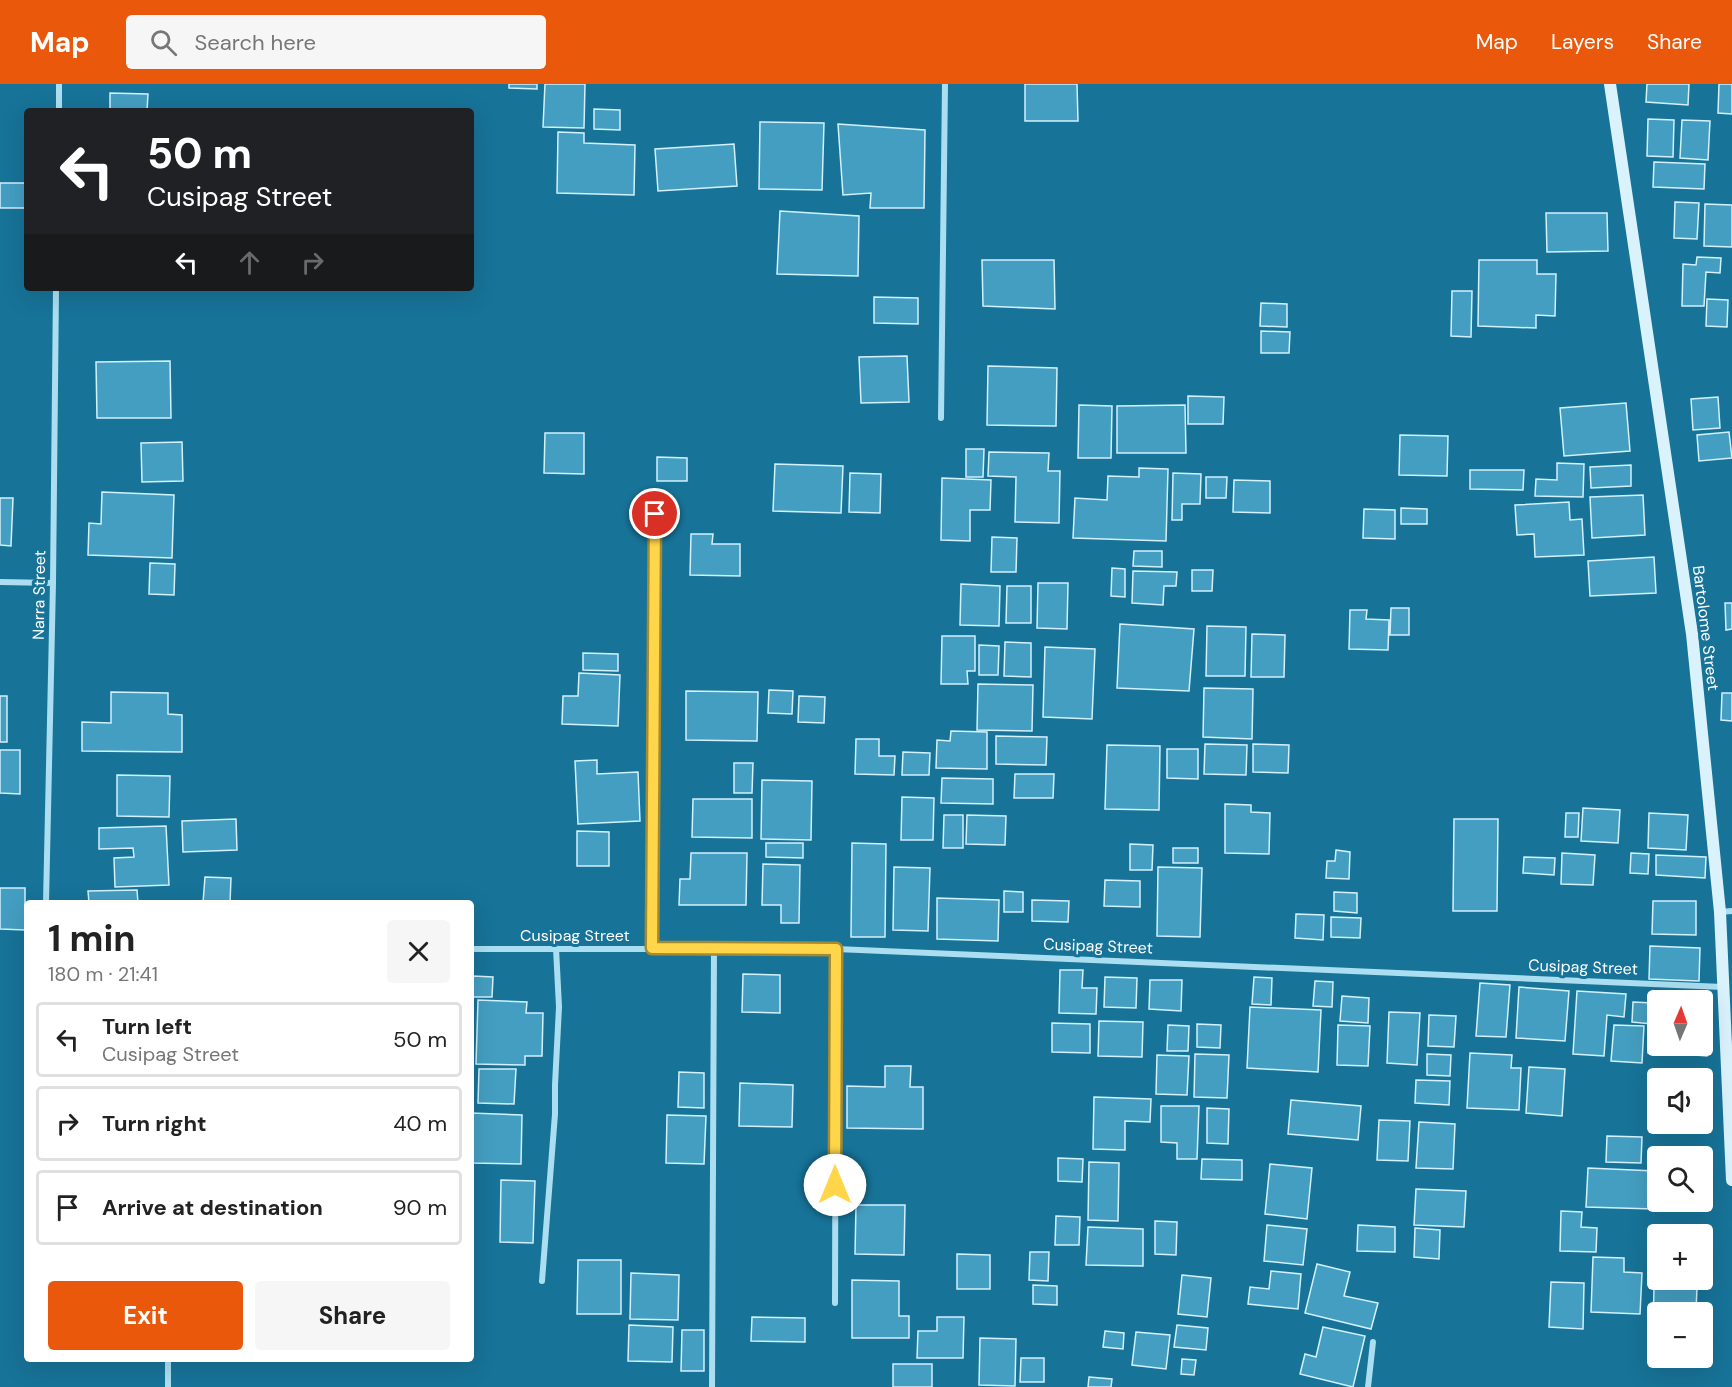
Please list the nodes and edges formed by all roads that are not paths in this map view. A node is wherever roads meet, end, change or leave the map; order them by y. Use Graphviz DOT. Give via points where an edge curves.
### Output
graph roads {
  1 [pos="59,84"];
  2 [pos="945,84"];
  3 [pos="1610,84"];
  4 [pos="58,108"];
  5 [pos="56,291"];
  6 [pos="941,418"];
  7 [pos="655,514"];
  8 [pos="0,582"];
  9 [pos="53,583"];
  10 [pos="46,900"];
  11 [pos="1726,912"];
  12 [pos="556,948"];
  13 [pos="652,948"];
  14 [pos="714,948"];
  15 [pos="836,949"];
  16 [pos="474,950"];
  17 [pos="1723,987"];
  18 [pos="1732,1180"];
  19 [pos="542,1281"];
  20 [pos="835,1304"];
  21 [pos="1373,1342"];
  22 [pos="168,1362"];
  23 [pos="168,1387"];
  24 [pos="712,1387"];
  25 [pos="1368,1387"];
  1 -- 4 [label="street"];
  2 -- 6 [label="street"];
  3 -- 11 [label="street, Bartolome Street" via="1692,634"];
  5 -- 9 [label="street, Narra Street"];
  7 -- 13 [label="street"];
  8 -- 9 [label="street"];
  9 -- 10 [label="street, Narra Street"];
  11 -- 17 [label="street, Bartolome Street"];
  12 -- 13 [label="street, Cusipag Street"];
  12 -- 16 [label="street, Cusipag Street"];
  12 -- 19 [label="street" via="559,1007 555,1114"];
  13 -- 14 [label="street, Cusipag Street"];
  14 -- 15 [label="street, Cusipag Street"];
  14 -- 24 [label="street"];
  15 -- 17 [label="street, Cusipag Street"];
  15 -- 20 [label="street"];
  17 -- 18 [label="street, Bartolome Street"];
  21 -- 25 [label="street"];
  22 -- 23 [label="street"];
}
